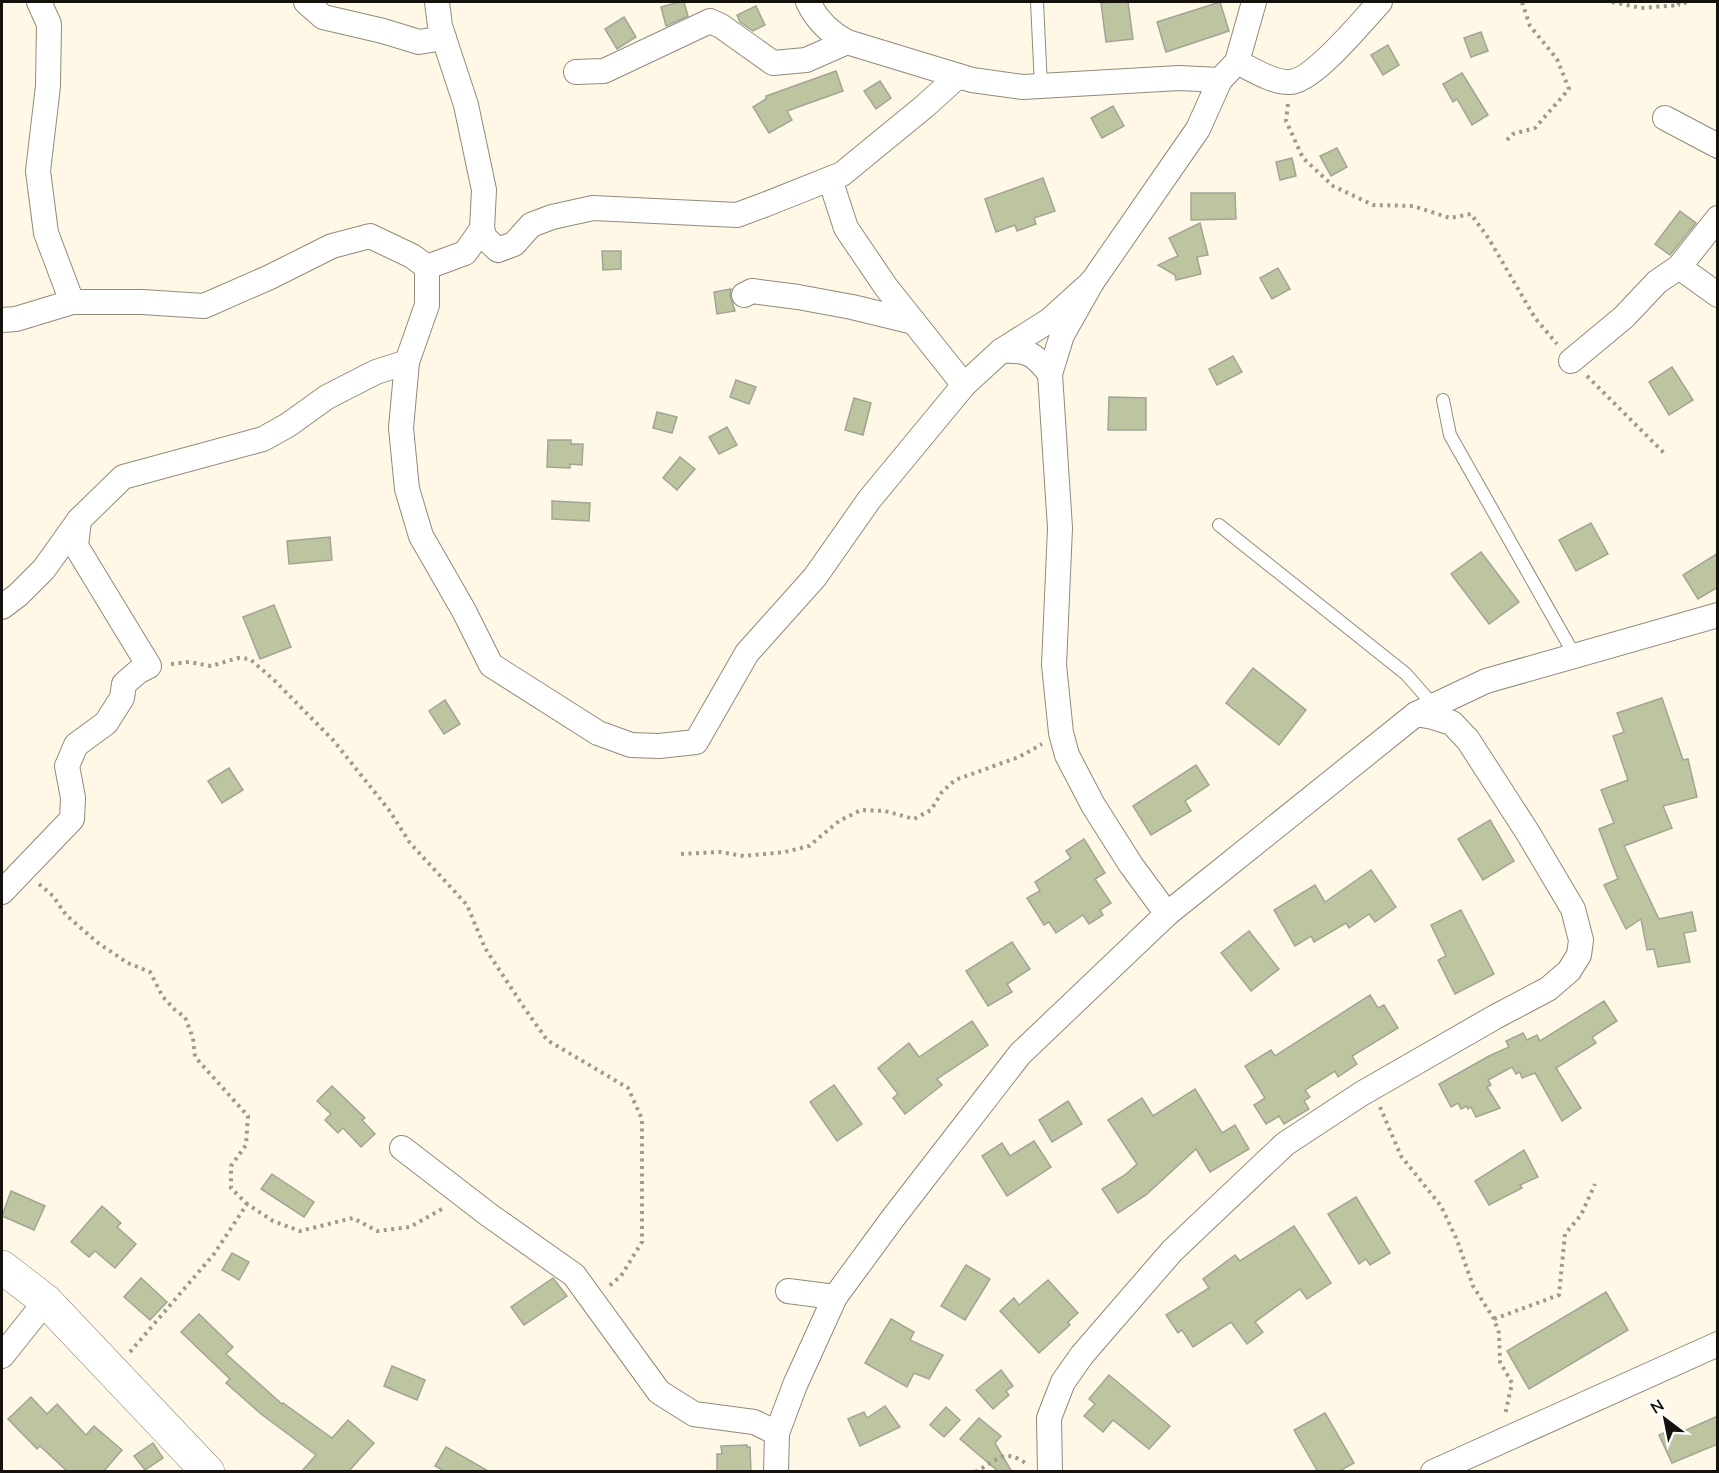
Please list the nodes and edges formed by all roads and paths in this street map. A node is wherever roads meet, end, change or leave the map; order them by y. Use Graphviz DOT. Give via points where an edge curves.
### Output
graph roads {
  1 [pos="39,2"];
  2 [pos="306,2"];
  3 [pos="437,2"];
  4 [pos="808,2"];
  5 [pos="1037,2"];
  6 [pos="1254,2"];
  7 [pos="1380,2"];
  8 [pos="1522,2"];
  9 [pos="1612,2"];
  10 [pos="1687,2"];
  11 [pos="1679,3"];
  12 [pos="444,38"];
  13 [pos="847,42"];
  14 [pos="1237,62"];
  15 [pos="576,72"];
  16 [pos="958,76"];
  17 [pos="1220,80"];
  18 [pos="1290,82"];
  19 [pos="1041,86"];
  20 [pos="1665,118"];
  21 [pos="1507,140"];
  22 [pos="1718,146"];
  23 [pos="830,178"];
  24 [pos="1718,218"];
  25 [pos="482,229"];
  26 [pos="427,267"];
  27 [pos="1679,267"];
  28 [pos="1092,282"];
  29 [pos="744,295"];
  30 [pos="1718,295"];
  31 [pos="72,302"];
  32 [pos="2,320"];
  33 [pos="914,322"];
  34 [pos="1001,351"];
  35 [pos="1571,361"];
  36 [pos="407,362"];
  37 [pos="1050,374"];
  38 [pos="964,385"];
  39 [pos="1443,400"];
  40 [pos="1665,454"];
  41 [pos="79,520"];
  42 [pos="1219,525"];
  43 [pos="2,607"];
  44 [pos="1718,615"];
  45 [pos="1575,656"];
  46 [pos="149,666"];
  47 [pos="1425,710"];
  48 [pos="1061,733"];
  49 [pos="681,854"];
  50 [pos="23,870"];
  51 [pos="2,892"];
  52 [pos="1167,914"];
  53 [pos="1371,1088"];
  54 [pos="402,1148"];
  55 [pos="1595,1184"];
  56 [pos="247,1204"];
  57 [pos="479,1207"];
  58 [pos="2,1267"];
  59 [pos="788,1291"];
  60 [pos="835,1297"];
  61 [pos="592,1300"];
  62 [pos="46,1301"];
  63 [pos="1494,1319"];
  64 [pos="1718,1344"];
  65 [pos="2,1356"];
  66 [pos="112,1372"];
  67 [pos="777,1433"];
  68 [pos="1505,1439"];
  69 [pos="1035,1471"];
  70 [pos="208,1472"];
  71 [pos="776,1472"];
  72 [pos="975,1472"];
  73 [pos="1050,1472"];
  74 [pos="1433,1472"];
  1 -- 31 [label="street" via="49,24 48,86 38,171 46,233"];
  2 -- 12 [label="street" via="323,17 419,42"];
  3 -- 12 [label="street"];
  4 -- 13 [label="street" via="831,33"];
  5 -- 19 [label="lane"];
  6 -- 14 [label="street"];
  7 -- 18 [label="street" via="1305,78"];
  8 -- 21 [label="path" via="1530,26 1557,59 1569,89 1535,128 1513,134"];
  9 -- 11 [label="path" via="1641,8"];
  10 -- 11 [label="path"];
  12 -- 25 [label="street" via="466,105 484,190"];
  13 -- 15 [label="street" via="806,60 773,63 710,21 604,71"];
  13 -- 16 [label="street"];
  14 -- 17 [label="street"];
  14 -- 18 [label="street"];
  16 -- 19 [label="street" via="1023,87"];
  16 -- 23 [label="street" via="842,174"];
  17 -- 19 [label="street" via="1179,78"];
  17 -- 28 [label="street" via="1198,129"];
  18 -- 35 [label="path" via="1286,121 1303,158 1315,170 1333,186 1372,205 1413,206 1450,218 1471,214 1534,318"];
  20 -- 22 [label="street"];
  23 -- 25 [label="street" via="737,215 593,208 531,225 514,244 498,250 485,238"];
  23 -- 33 [label="street" via="846,228"];
  24 -- 27 [label="street"];
  25 -- 26 [label="street" via="465,253"];
  26 -- 31 [label="street" via="370,236 332,246 204,306"];
  26 -- 36 [label="street" via="427,305"];
  27 -- 30 [label="street"];
  27 -- 35 [label="street" via="1657,282 1624,317"];
  28 -- 34 [label="street" via="1050,320"];
  28 -- 37 [label="street" via="1062,335"];
  29 -- 33 [label="street" via="752,291 798,297"];
  31 -- 32 [label="street"];
  33 -- 38 [label="street"];
  34 -- 37 [label="street" via="1017,350 1037,358"];
  34 -- 38 [label="street"];
  35 -- 40 [label="path"];
  36 -- 38 [label="street" via="401,428 407,489 421,536 491,665 598,733 631,745 696,742 747,653 815,577 869,500"];
  36 -- 41 [label="street" via="376,372 327,397 263,439 123,477"];
  37 -- 48 [label="street" via="1060,528 1054,665"];
  39 -- 45 [label="lane" via="1450,435"];
  41 -- 43 [label="street" via="44,569"];
  41 -- 46 [label="street" via="76,546"];
  42 -- 47 [label="lane" via="1406,674"];
  44 -- 45 [label="street"];
  45 -- 47 [label="street" via="1485,681"];
  46 -- 50 [label="street" via="124,684 122,698 106,723 75,745 67,766 72,819"];
  46 -- 61 [label="path" via="189,662 211,666 238,658 250,659 333,740 410,843 467,905 485,948 548,1040 628,1088 642,1119 642,1242 621,1276"];
  47 -- 52 [label="street"];
  47 -- 53 [label="street" via="1452,723 1468,740 1573,909 1580,948 1569,972 1548,989"];
  48 -- 49 [label="path" via="1019,757 955,780 931,810 914,819 885,811 861,810 839,821 809,846 785,852 744,856 720,852"];
  48 -- 52 [label="street" via="1093,805"];
  50 -- 51 [label="street"];
  50 -- 56 [label="path" via="98,943 150,972 164,997 185,1017 195,1057 248,1116 246,1145 231,1166 231,1188"];
  52 -- 60 [label="street" via="1020,1054"];
  53 -- 63 [label="path" via="1401,1156 1441,1206 1473,1286"];
  53 -- 73 [label="street" via="1285,1144 1172,1251 1082,1355 1063,1382 1049,1418"];
  54 -- 57 [label="street"];
  55 -- 63 [label="path" via="1581,1215 1565,1234 1559,1295"];
  56 -- 57 [label="path" via="273,1221 300,1231 353,1218 377,1231 410,1227 440,1209"];
  56 -- 66 [label="path" via="214,1254"];
  57 -- 61 [label="street" via="574,1275"];
  58 -- 62 [label="street"];
  59 -- 60 [label="street"];
  60 -- 67 [label="street"];
  61 -- 67 [label="street" via="659,1392 694,1414 754,1422"];
  62 -- 65 [label="street"];
  62 -- 66 [label="street"];
  63 -- 68 [label="path" via="1500,1362 1512,1383 1505,1409"];
  64 -- 68 [label="street"];
  66 -- 70 [label="street"];
  67 -- 71 [label="street"];
  68 -- 74 [label="street"];
  69 -- 72 [label="path" via="1017,1456 1003,1454"];
}
